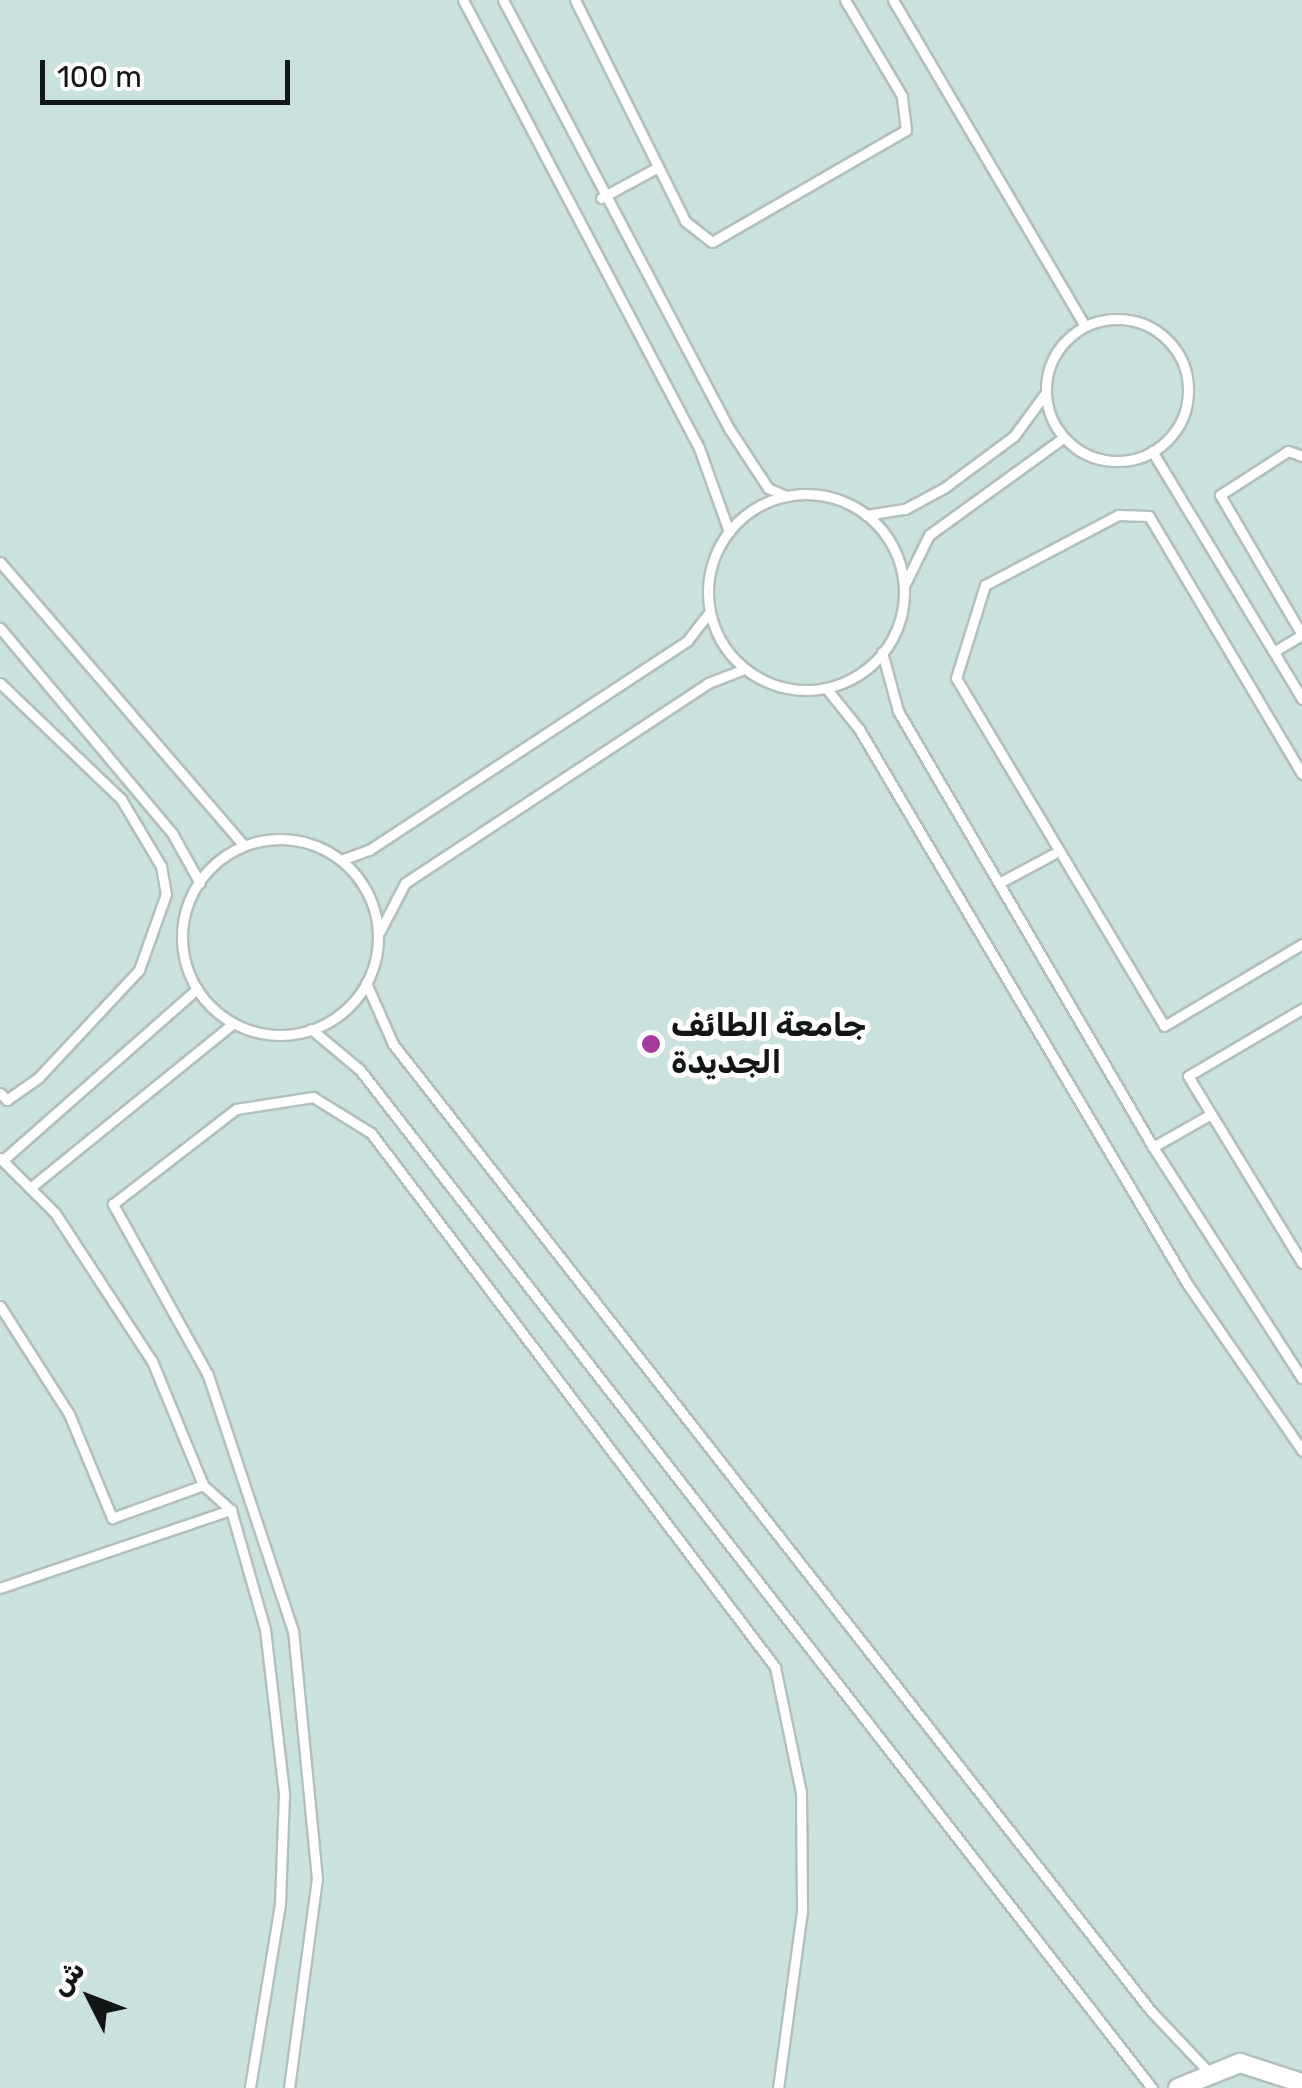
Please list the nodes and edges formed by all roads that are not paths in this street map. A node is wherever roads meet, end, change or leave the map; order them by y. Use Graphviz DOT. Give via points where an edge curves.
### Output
graph roads {
  1 [pos="464,0"];
  2 [pos="502,0"];
  3 [pos="575,0"];
  4 [pos="845,0"];
  5 [pos="892,0"];
  6 [pos="658,166"];
  7 [pos="601,198"];
  8 [pos="1085,326"];
  9 [pos="1045,392"];
  10 [pos="1063,438"];
  11 [pos="1152,452"];
  12 [pos="1302,456"];
  13 [pos="786,496"];
  14 [pos="866,515"];
  15 [pos="729,532"];
  16 [pos="0,562"];
  17 [pos="904,588"];
  18 [pos="710,612"];
  19 [pos="0,628"];
  20 [pos="1302,635"];
  21 [pos="1275,651"];
  22 [pos="882,652"];
  23 [pos="745,669"];
  24 [pos="0,683"];
  25 [pos="826,688"];
  26 [pos="1302,699"];
  27 [pos="1302,774"];
  28 [pos="244,846"];
  29 [pos="1053,854"];
  30 [pos="341,860"];
  31 [pos="200,882"];
  32 [pos="999,883"];
  33 [pos="378,934"];
  34 [pos="1302,944"];
  35 [pos="366,983"];
  36 [pos="197,989"];
  37 [pos="1302,1009"];
  38 [pos="234,1023"];
  39 [pos="310,1030"];
  40 [pos="0,1093"];
  41 [pos="1209,1115"];
  42 [pos="1153,1148"];
  43 [pos="1,1159"];
  44 [pos="30,1188"];
  45 [pos="1302,1263"];
  46 [pos="0,1306"];
  47 [pos="1302,1378"];
  48 [pos="1302,1450"];
  49 [pos="202,1486"];
  50 [pos="231,1510"];
  51 [pos="0,1588"];
  52 [pos="1207,2070"];
  53 [pos="1300,2078"];
  54 [pos="250,2088"];
  55 [pos="289,2088"];
  56 [pos="778,2088"];
  57 [pos="1152,2088"];
  58 [pos="1178,2088"];
  1 -- 15 [label="lane" via="699,448"];
  2 -- 7 [label="lane"];
  3 -- 6 [label="lane"];
  4 -- 6 [label="lane" via="902,96 906,130 712,242 685,220"];
  5 -- 8 [label="lane"];
  6 -- 7 [label="lane"];
  7 -- 13 [label="lane" via="747,459"];
  8 -- 9 [label="lane" via="1054,356"];
  8 -- 11 [label="lane" via="1139,322 1178,352 1185,412"];
  9 -- 10 [label="lane"];
  9 -- 14 [label="lane" via="1014,436 944,488 904,509"];
  10 -- 11 [label="lane" via="1106,461"];
  10 -- 17 [label="lane" via="930,535"];
  11 -- 21 [label="lane"];
  12 -- 20 [label="lane" via="1288,451 1220,495"];
  13 -- 14 [label="lane" via="836,499"];
  13 -- 15 [label="lane"];
  14 -- 17 [label="lane" via="897,556"];
  15 -- 18 [label="lane" via="709,578"];
  16 -- 28 [label="lane"];
  17 -- 22 [label="lane"];
  18 -- 23 [label="lane"];
  18 -- 30 [label="lane" via="688,641 370,850"];
  19 -- 31 [label="lane" via="172,834"];
  20 -- 21 [label="lane"];
  21 -- 26 [label="lane"];
  22 -- 25 [label="lane"];
  22 -- 32 [label="lane" via="898,711"];
  23 -- 25 [label="lane" via="775,685"];
  23 -- 33 [label="lane" via="708,683 405,883"];
  24 -- 40 [label="lane" via="121,799 161,866 166,894 139,970 38,1078 8,1100"];
  25 -- 48 [label="lane" via="859,728 1188,1285"];
  27 -- 29 [label="lane" via="1148,516 1118,515 985,586 956,678"];
  28 -- 30 [label="lane" via="294,840"];
  28 -- 31 [label="lane"];
  29 -- 32 [label="lane"];
  29 -- 34 [label="lane" via="1164,1026"];
  30 -- 33 [label="lane" via="364,885"];
  31 -- 36 [label="lane" via="182,940"];
  32 -- 42 [label="lane"];
  33 -- 35 [label="lane"];
  35 -- 39 [label="lane"];
  35 -- 52 [label="lane" via="393,1044 1151,2011"];
  36 -- 38 [label="lane"];
  36 -- 43 [label="lane"];
  37 -- 41 [label="lane" via="1188,1076"];
  38 -- 39 [label="lane" via="266,1034"];
  38 -- 44 [label="lane"];
  39 -- 57 [label="lane" via="360,1070"];
  41 -- 42 [label="lane"];
  41 -- 45 [label="lane"];
  42 -- 47 [label="lane"];
  43 -- 44 [label="lane"];
  44 -- 49 [label="lane" via="152,1361"];
  46 -- 49 [label="lane" via="70,1414 112,1518"];
  49 -- 50 [label="lane"];
  50 -- 51 [label="lane"];
  50 -- 54 [label="lane" via="265,1629 284,1794 280,1904"];
  52 -- 53 [label="street" via="1257,2064"];
  52 -- 58 [label="street"];
  55 -- 56 [label="lane" via="317,1879 294,1631 208,1376 114,1204 236,1109 313,1097 371,1133 775,1667 802,1792 802,1911"];
}
